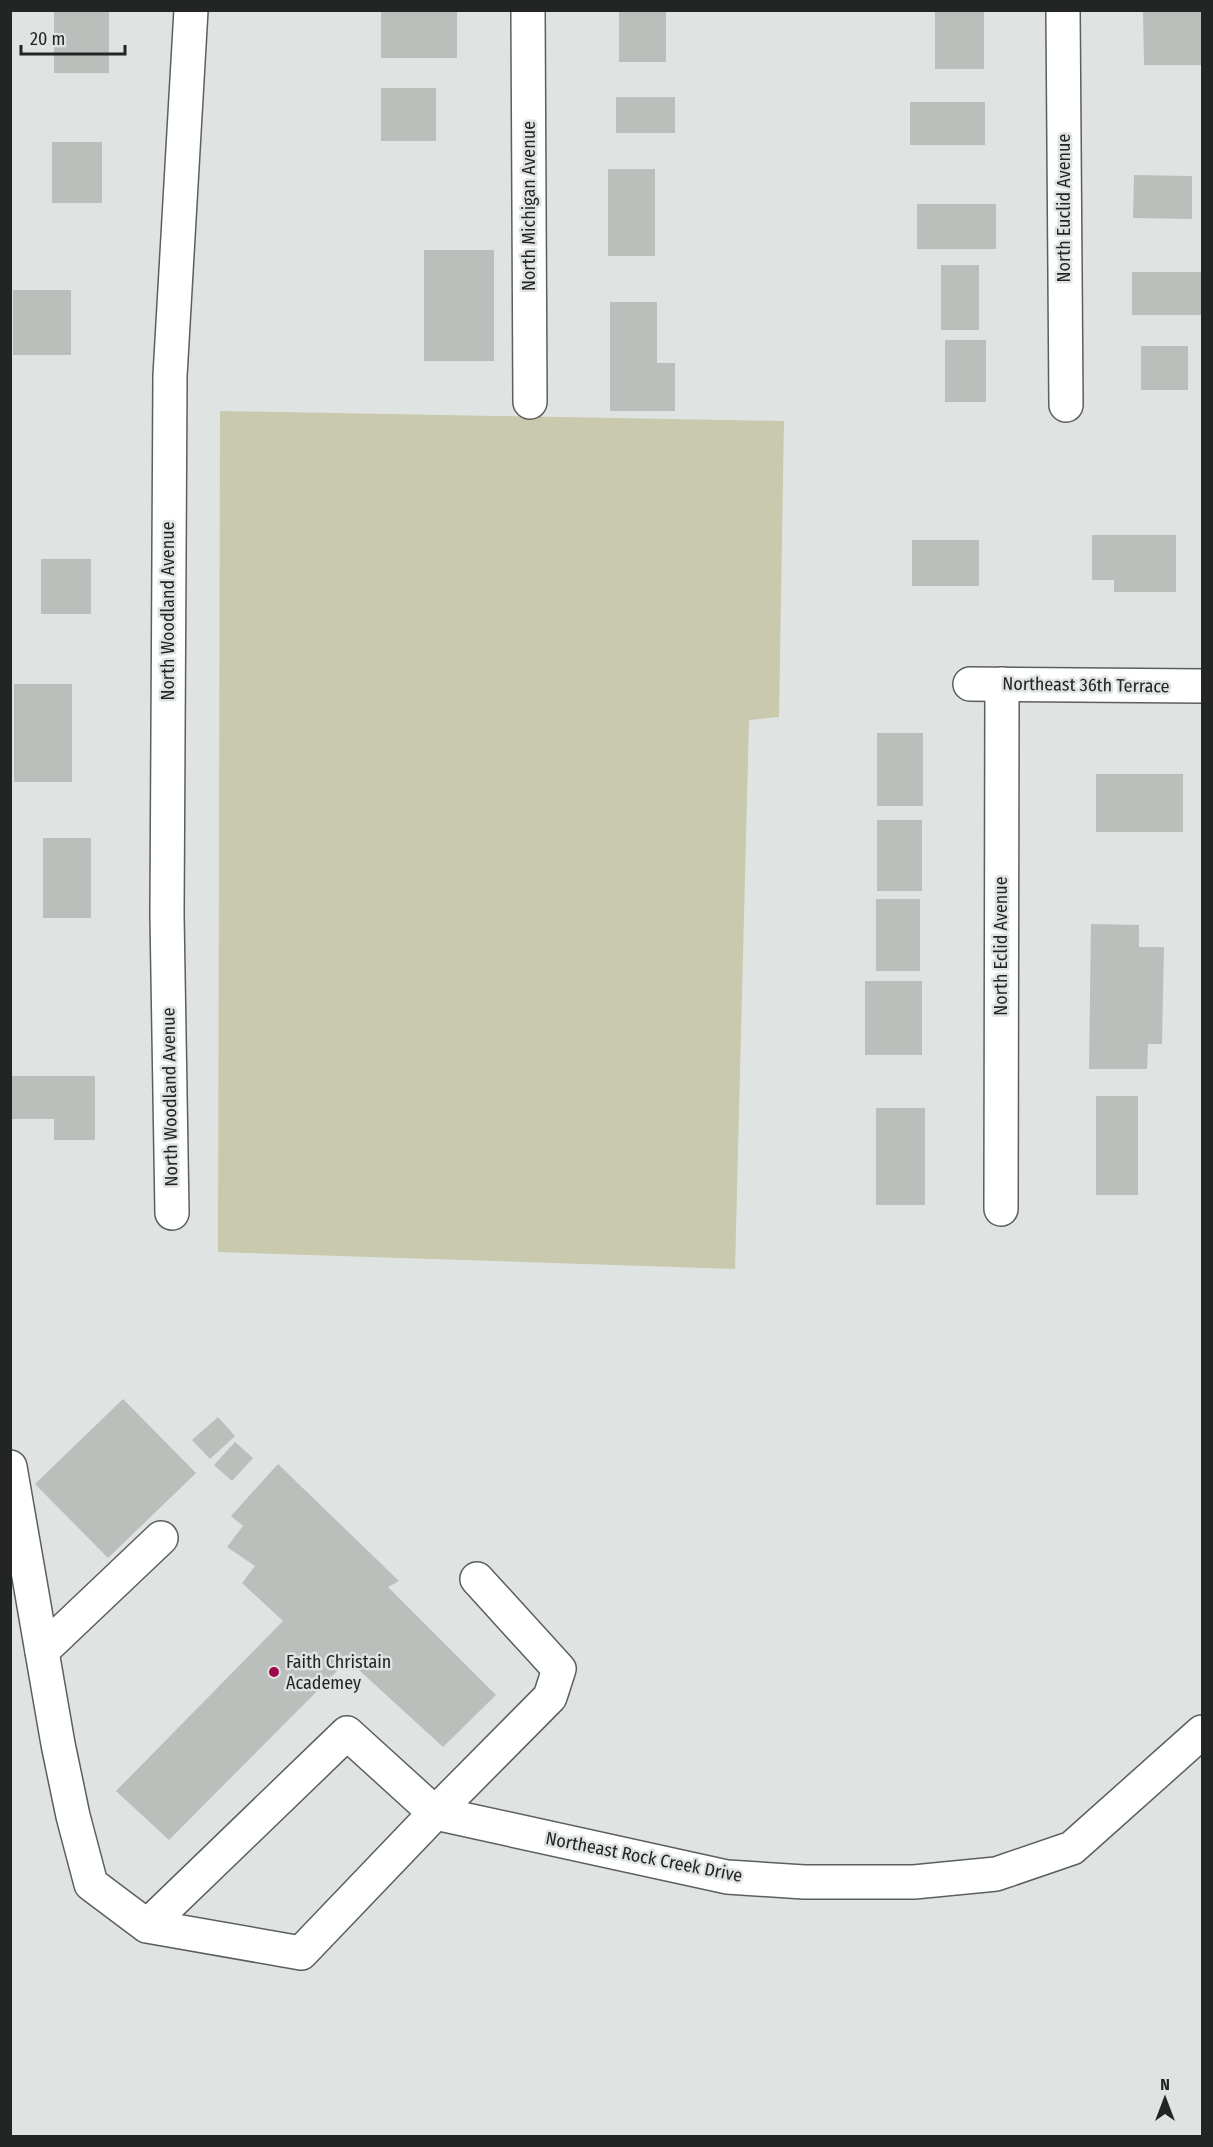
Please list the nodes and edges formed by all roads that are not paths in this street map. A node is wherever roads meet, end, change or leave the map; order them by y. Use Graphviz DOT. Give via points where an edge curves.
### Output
graph roads {
  1 [pos="191,10"];
  2 [pos="528,10"];
  3 [pos="1063,10"];
  4 [pos="530,402"];
  5 [pos="1066,405"];
  6 [pos="986,684"];
  7 [pos="1203,686"];
  8 [pos="1001,1209"];
  9 [pos="172,1213"];
  10 [pos="10,1467"];
  11 [pos="161,1538"];
  12 [pos="477,1579"];
  13 [pos="42,1651"];
  14 [pos="1203,1732"];
  15 [pos="435,1813"];
  16 [pos="147,1926"];
  1 -- 9 [label="street, North Woodland Avenue" via="170,376 167,915"];
  2 -- 4 [label="street, North Michigan Avenue"];
  3 -- 5 [label="street, North Euclid Avenue"];
  6 -- 7 [label="street, Northeast 36th Terrace"];
  6 -- 8 [label="street, North Eclid Avenue"];
  10 -- 13 [label="street"];
  11 -- 13 [label="street"];
  12 -- 15 [label="street" via="559,1669 550,1697"];
  13 -- 16 [label="street" via="73,1816 91,1884"];
  14 -- 15 [label="street, Northeast Rock Creek Drive" via="1072,1848 996,1874 914,1882 726,1877"];
  15 -- 16 [label="street" via="301,1953"];
  15 -- 16 [label="street" via="348,1733"];
}
